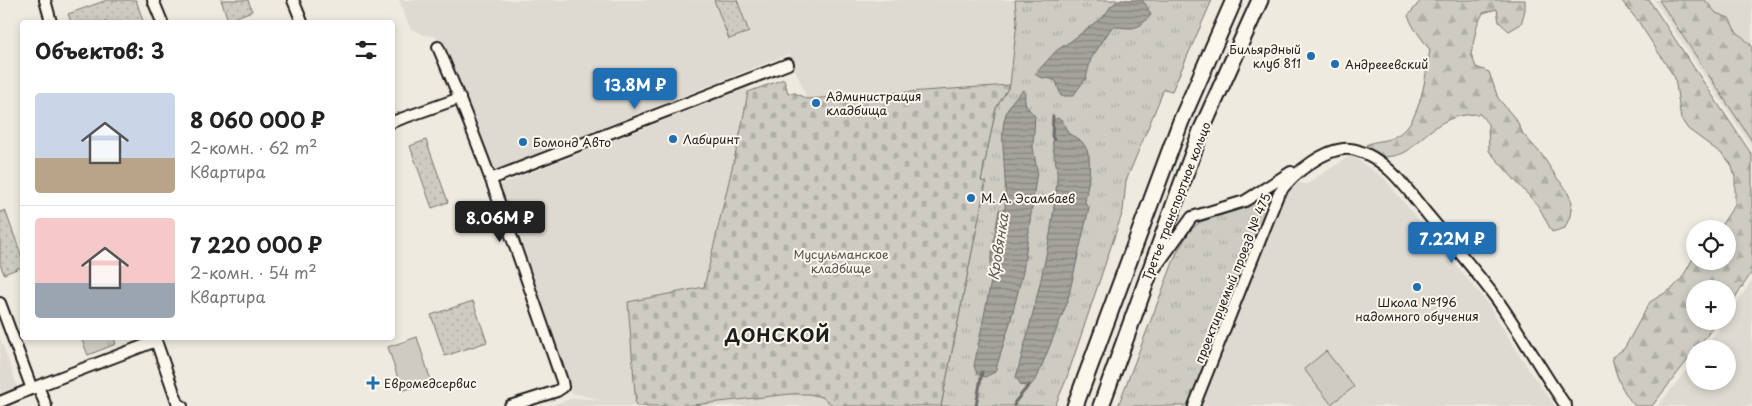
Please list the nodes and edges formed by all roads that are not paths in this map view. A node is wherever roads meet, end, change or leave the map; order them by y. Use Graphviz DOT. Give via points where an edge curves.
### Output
graph roads {
  1 [pos="45,0"];
  2 [pos="154,0"];
  3 [pos="293,0"];
  4 [pos="1234,0"];
  5 [pos="1260,0"];
  6 [pos="50,20"];
  7 [pos="161,20"];
  8 [pos="301,20"];
  9 [pos="438,47"];
  10 [pos="788,64"];
  11 [pos="460,98"];
  12 [pos="395,121"];
  13 [pos="1312,161"];
  14 [pos="491,179"];
  15 [pos="1145,283"];
  16 [pos="0,304"];
  17 [pos="152,340"];
  18 [pos="155,340"];
  19 [pos="35,387"];
  20 [pos="0,402"];
  21 [pos="46,406"];
  22 [pos="182,406"];
  23 [pos="510,406"];
  24 [pos="1075,406"];
  25 [pos="1101,406"];
  26 [pos="1194,406"];
  27 [pos="1566,406"];
  1 -- 6 [label="street"];
  2 -- 7 [label="street"];
  3 -- 8 [label="street"];
  4 -- 24 [label="main road, Третье транспортное кольцо" via="1181,121"];
  5 -- 15 [label="main road, Третье транспортное кольцо" via="1201,131"];
  9 -- 11 [label="street"];
  10 -- 14 [label="street"];
  11 -- 12 [label="street"];
  11 -- 14 [label="street"];
  13 -- 15 [label="street" via="1245,201 1192,217"];
  13 -- 26 [label="street, проектируемый проезд № 475" via="1285,184 1278,195"];
  13 -- 27 [label="street, проектируемый проезд № 475" via="1337,150 1355,149 1389,169 1497,301"];
  14 -- 23 [label="street" via="563,387 557,392"];
  15 -- 25 [label="main road, Третье транспортное кольцо"];
  16 -- 19 [label="street"];
  17 -- 19 [label="street"];
  18 -- 22 [label="street" via="178,404"];
  19 -- 20 [label="street"];
  19 -- 21 [label="street"];
}
